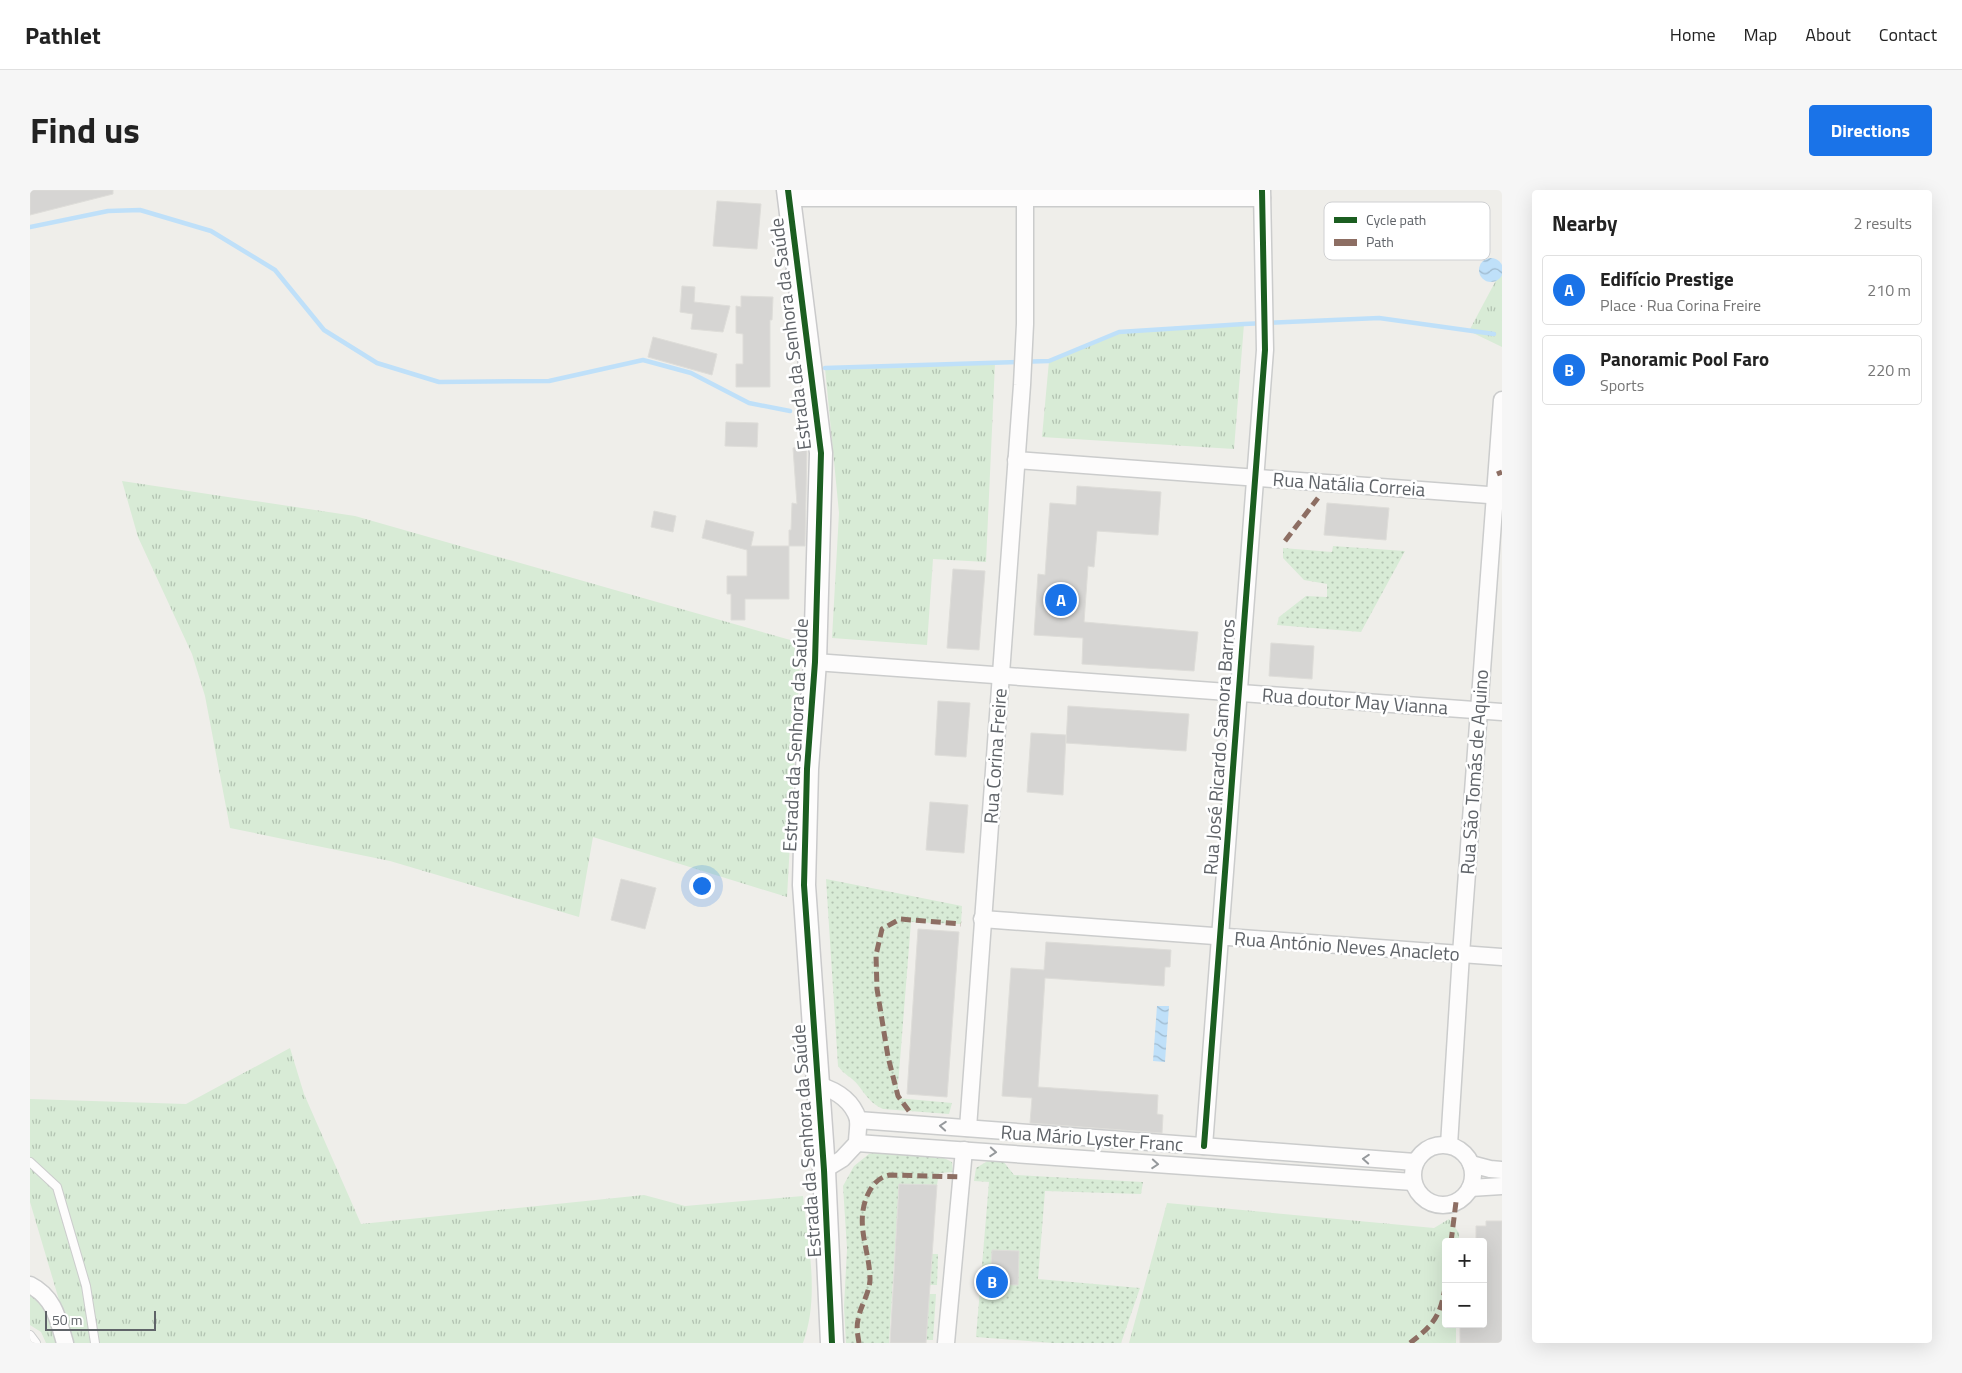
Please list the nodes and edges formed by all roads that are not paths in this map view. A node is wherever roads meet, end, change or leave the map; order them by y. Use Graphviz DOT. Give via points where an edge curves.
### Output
graph roads {
  1 [pos="788,194"];
  2 [pos="1025,194"];
  3 [pos="1262,194"];
  4 [pos="1502,400"];
  5 [pos="1016,460"];
  6 [pos="1255,478"];
  7 [pos="1498,495"];
  8 [pos="815,662"];
  9 [pos="1000,675"];
  10 [pos="1238,693"];
  11 [pos="1479,710"];
  12 [pos="1502,712"];
  13 [pos="982,919"];
  14 [pos="1220,936"];
  15 [pos="1461,954"];
  16 [pos="1502,957"];
  17 [pos="818,1085"];
  18 [pos="858,1120"];
  19 [pos="968,1128"];
  20 [pos="857,1143"];
  21 [pos="1449,1145"];
  22 [pos="1204,1146"];
  23 [pos="964,1150"];
  24 [pos="30,1162"];
  25 [pos="1415,1162"];
  26 [pos="1471,1164"];
  27 [pos="824,1170"];
  28 [pos="1502,1170"];
  29 [pos="1413,1182"];
  30 [pos="1502,1186"];
  31 [pos="1470,1188"];
  32 [pos="830,1283"];
  33 [pos="30,1285"];
  34 [pos="30,1335"];
  35 [pos="36,1343"];
  36 [pos="65,1343"];
  37 [pos="95,1343"];
  38 [pos="821,1343"];
  39 [pos="832,1343"];
  40 [pos="946,1343"];
  1 -- 2 [label="street"];
  1 -- 8 [label="street, Estrada da Senhora da Saúde" via="821,452"];
  2 -- 3 [label="street"];
  2 -- 5 [label="street, Rua Corina Freire" via="1023,352"];
  3 -- 6 [label="street, Rua José Ricardo Samora Barros" via="1265,343"];
  4 -- 7 [label="street, Rua São Tomás de Aquino"];
  5 -- 6 [label="street, Rua Natália Correia"];
  5 -- 9 [label="street, Rua Corina Freire"];
  6 -- 7 [label="street, Rua Natália Correia"];
  6 -- 10 [label="street, Rua José Ricardo Samora Barros"];
  7 -- 11 [label="street, Rua São Tomás de Aquino"];
  8 -- 9 [label="street, Rua doutor May Vianna"];
  8 -- 17 [label="street, Estrada da Senhora da Saúde" via="807,770 804,886"];
  9 -- 10 [label="street, Rua doutor May Vianna"];
  9 -- 13 [label="street, Rua Corina Freire"];
  10 -- 11 [label="street, Rua doutor May Vianna"];
  10 -- 14 [label="street, Rua José Ricardo Samora Barros"];
  11 -- 12 [label="street, Rua doutor May Vianna"];
  11 -- 15 [label="street, Rua São Tomás de Aquino"];
  13 -- 14 [label="street, Rua António Neves Anacleto"];
  13 -- 19 [label="street, Rua Corina Freire"];
  14 -- 15 [label="street, Rua António Neves Anacleto"];
  14 -- 22 [label="street, Rua José Ricardo Samora Barros"];
  15 -- 16 [label="street, Rua António Neves Anacleto"];
  15 -- 21 [label="street, Rua São Tomás de Aquino"];
  17 -- 18 [label="street" via="842,1096"];
  17 -- 27 [label="street, Estrada da Senhora da Saúde"];
  19 -- 18 [label="street, Rua Mário Lyster Franc, one-way"];
  18 -- 20 [label="street"];
  19 -- 22 [label="street, Rua Mário Lyster Franc"];
  20 -- 23 [label="street, Rua Mário Lyster Franc"];
  20 -- 27 [label="street" via="842,1159"];
  21 -- 25 [label="street" via="1429,1148"];
  21 -- 26 [label="street" via="1464,1153"];
  25 -- 22 [label="street, Rua Mário Lyster Franc, one-way"];
  23 -- 29 [label="street, Rua Mário Lyster Franc, one-way"];
  23 -- 40 [label="street"];
  24 -- 37 [label="lane" via="57,1187 86,1286"];
  25 -- 29 [label="street"];
  26 -- 28 [label="street"];
  26 -- 31 [label="street"];
  27 -- 32 [label="street, Estrada da Senhora da Saúde"];
  29 -- 31 [label="street" via="1422,1198 1438,1205 1456,1202"];
  30 -- 31 [label="street"];
  32 -- 38 [label="street"];
  32 -- 39 [label="street"];
  33 -- 36 [label="street" via="48,1298"];
  34 -- 35 [label="lane"];
}
